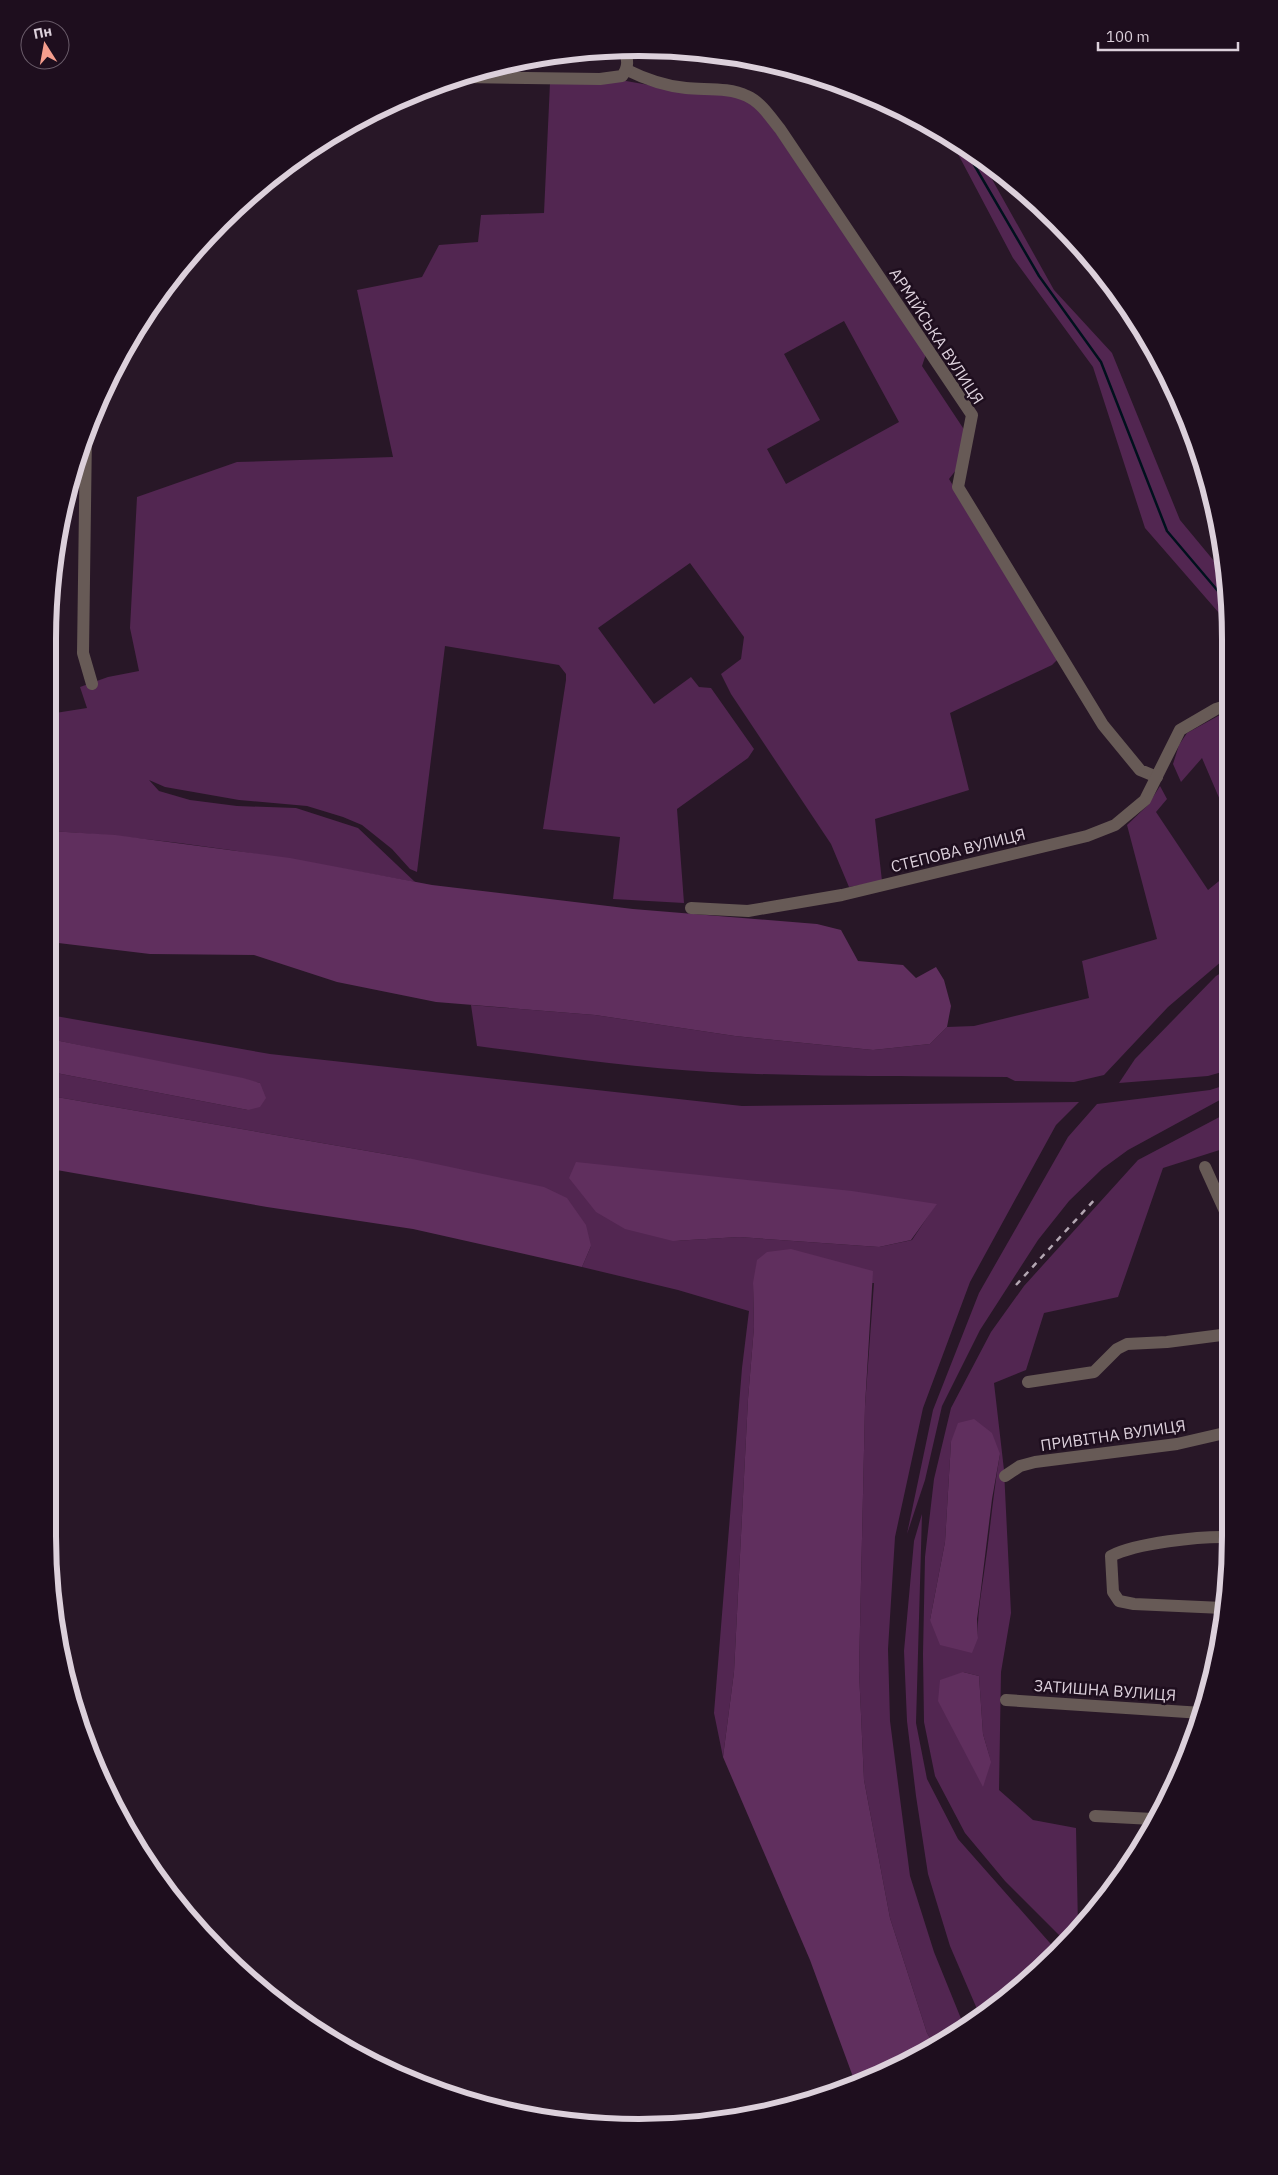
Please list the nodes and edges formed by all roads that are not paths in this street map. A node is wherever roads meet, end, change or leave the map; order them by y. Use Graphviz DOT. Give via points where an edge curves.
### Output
graph roads {
  1 [pos="627,56"];
  2 [pos="627,70"];
  3 [pos="484,77"];
  4 [pos="86,456"];
  5 [pos="92,684"];
  6 [pos="1222,707"];
  7 [pos="1156,777"];
  8 [pos="691,908"];
  9 [pos="1205,1167"];
  10 [pos="1222,1207"];
  11 [pos="1222,1335"];
  12 [pos="1028,1382"];
  13 [pos="1222,1434"];
  14 [pos="1005,1476"];
  15 [pos="1222,1536"];
  16 [pos="1217,1608"];
  17 [pos="1006,1700"];
  18 [pos="1194,1712"];
  19 [pos="1095,1816"];
  20 [pos="1148,1819"];
  1 -- 2 [label="street"];
  2 -- 3 [label="street" via="622,76 600,79"];
  2 -- 7 [label="street, АРМІЙСЬКА ВУЛИЦЯ" via="646,80 684,88 746,95 756,101 780,129 972,415 958,487 1103,725 1140,770"];
  4 -- 5 [label="street" via="83,653"];
  6 -- 7 [label="street, СТЕПОВА ВУЛИЦЯ" via="1180,730"];
  7 -- 8 [label="street, СТЕПОВА ВУЛИЦЯ" via="1144,800 1115,825 1086,836 842,895 748,911"];
  9 -- 10 [label="street"];
  11 -- 12 [label="street" via="1127,1344 1117,1349 1094,1372"];
  13 -- 14 [label="street, ПРИВІТНА ВУЛИЦЯ" via="1177,1444 1035,1462 1020,1466"];
  15 -- 16 [label="street" via="1130,1549 1111,1556 1113,1592 1120,1601"];
  17 -- 18 [label="street, ЗАТИШНА ВУЛИЦЯ"];
  19 -- 20 [label="street"];
}
